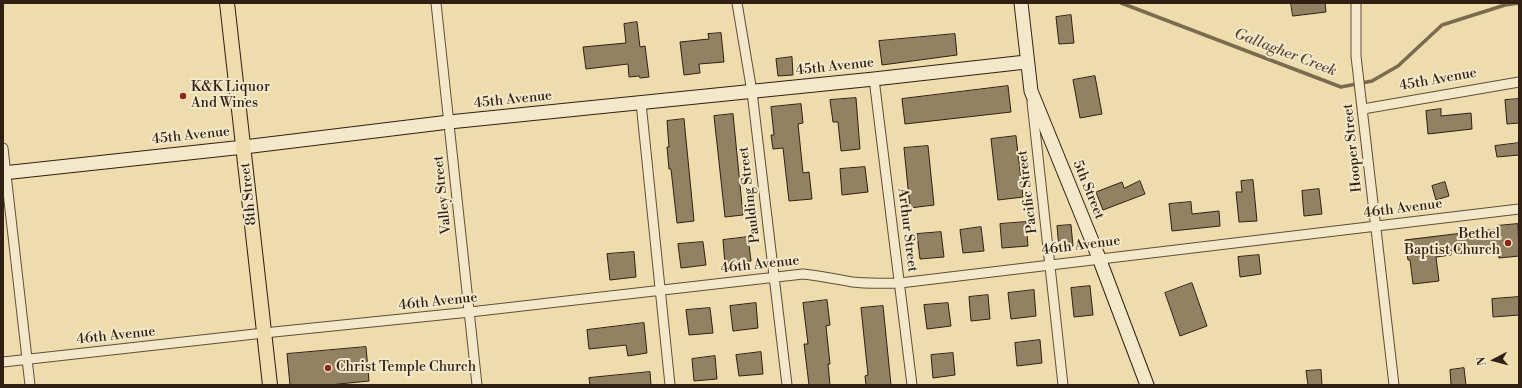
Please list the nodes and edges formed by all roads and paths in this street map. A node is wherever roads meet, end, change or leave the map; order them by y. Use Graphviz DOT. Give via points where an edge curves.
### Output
graph roads {
  1 [pos="227,3"];
  2 [pos="436,3"];
  3 [pos="737,3"];
  4 [pos="1021,3"];
  5 [pos="1356,3"];
  6 [pos="1026,62"];
  7 [pos="874,79"];
  8 [pos="1519,82"];
  9 [pos="1030,91"];
  10 [pos="752,92"];
  11 [pos="642,103"];
  12 [pos="1363,109"];
  13 [pos="449,122"];
  14 [pos="244,147"];
  15 [pos="3,148"];
  16 [pos="4,172"];
  17 [pos="1519,209"];
  18 [pos="1376,226"];
  19 [pos="1098,258"];
  20 [pos="1050,264"];
  21 [pos="774,277"];
  22 [pos="900,283"];
  23 [pos="661,290"];
  24 [pos="470,312"];
  25 [pos="264,333"];
  26 [pos="27,360"];
  27 [pos="3,362"];
  28 [pos="30,385"];
  29 [pos="270,385"];
  30 [pos="477,385"];
  31 [pos="670,385"];
  32 [pos="786,385"];
  33 [pos="912,385"];
  34 [pos="1063,385"];
  35 [pos="1147,385"];
  36 [pos="1394,385"];
  1 -- 14 [label="main road, 8th Street"];
  2 -- 13 [label="street, Valley Street"];
  3 -- 10 [label="street, Paulding Street"];
  4 -- 6 [label="street, 5th Street"];
  5 -- 12 [label="street, Hooper Street" via="1358,66"];
  6 -- 7 [label="street, 45th Avenue"];
  6 -- 9 [label="street, 5th Street"];
  7 -- 10 [label="street, 45th Avenue"];
  7 -- 22 [label="street, Arthur Street"];
  8 -- 12 [label="street, 45th Avenue"];
  9 -- 19 [label="street, 5th Street"];
  9 -- 20 [label="street, Pacific Street"];
  10 -- 11 [label="street, 45th Avenue"];
  10 -- 21 [label="street, Paulding Street"];
  11 -- 13 [label="street, 45th Avenue"];
  11 -- 23 [label="street"];
  12 -- 18 [label="street, Hooper Street"];
  13 -- 14 [label="street, 45th Avenue"];
  13 -- 24 [label="street, Valley Street"];
  14 -- 16 [label="street, 45th Avenue"];
  14 -- 25 [label="main road, 8th Street"];
  15 -- 16 [label="street"];
  16 -- 26 [label="street"];
  17 -- 18 [label="street, 46th Avenue"];
  18 -- 19 [label="street, 46th Avenue"];
  18 -- 36 [label="street, Hooper Street"];
  19 -- 20 [label="street, 46th Avenue"];
  19 -- 35 [label="street, 5th Street"];
  20 -- 22 [label="street, 46th Avenue"];
  20 -- 34 [label="street, Pacific Street"];
  21 -- 22 [label="street, 46th Avenue" via="803,274 853,282"];
  21 -- 23 [label="street, 46th Avenue"];
  21 -- 32 [label="street, Paulding Street"];
  22 -- 33 [label="street, Arthur Street"];
  23 -- 24 [label="street, 46th Avenue"];
  23 -- 31 [label="street"];
  24 -- 25 [label="street, 46th Avenue"];
  24 -- 30 [label="street, Valley Street"];
  25 -- 26 [label="street, 46th Avenue"];
  25 -- 29 [label="main road, 8th Street"];
  26 -- 27 [label="street, 46th Avenue"];
  26 -- 28 [label="street"];
}
